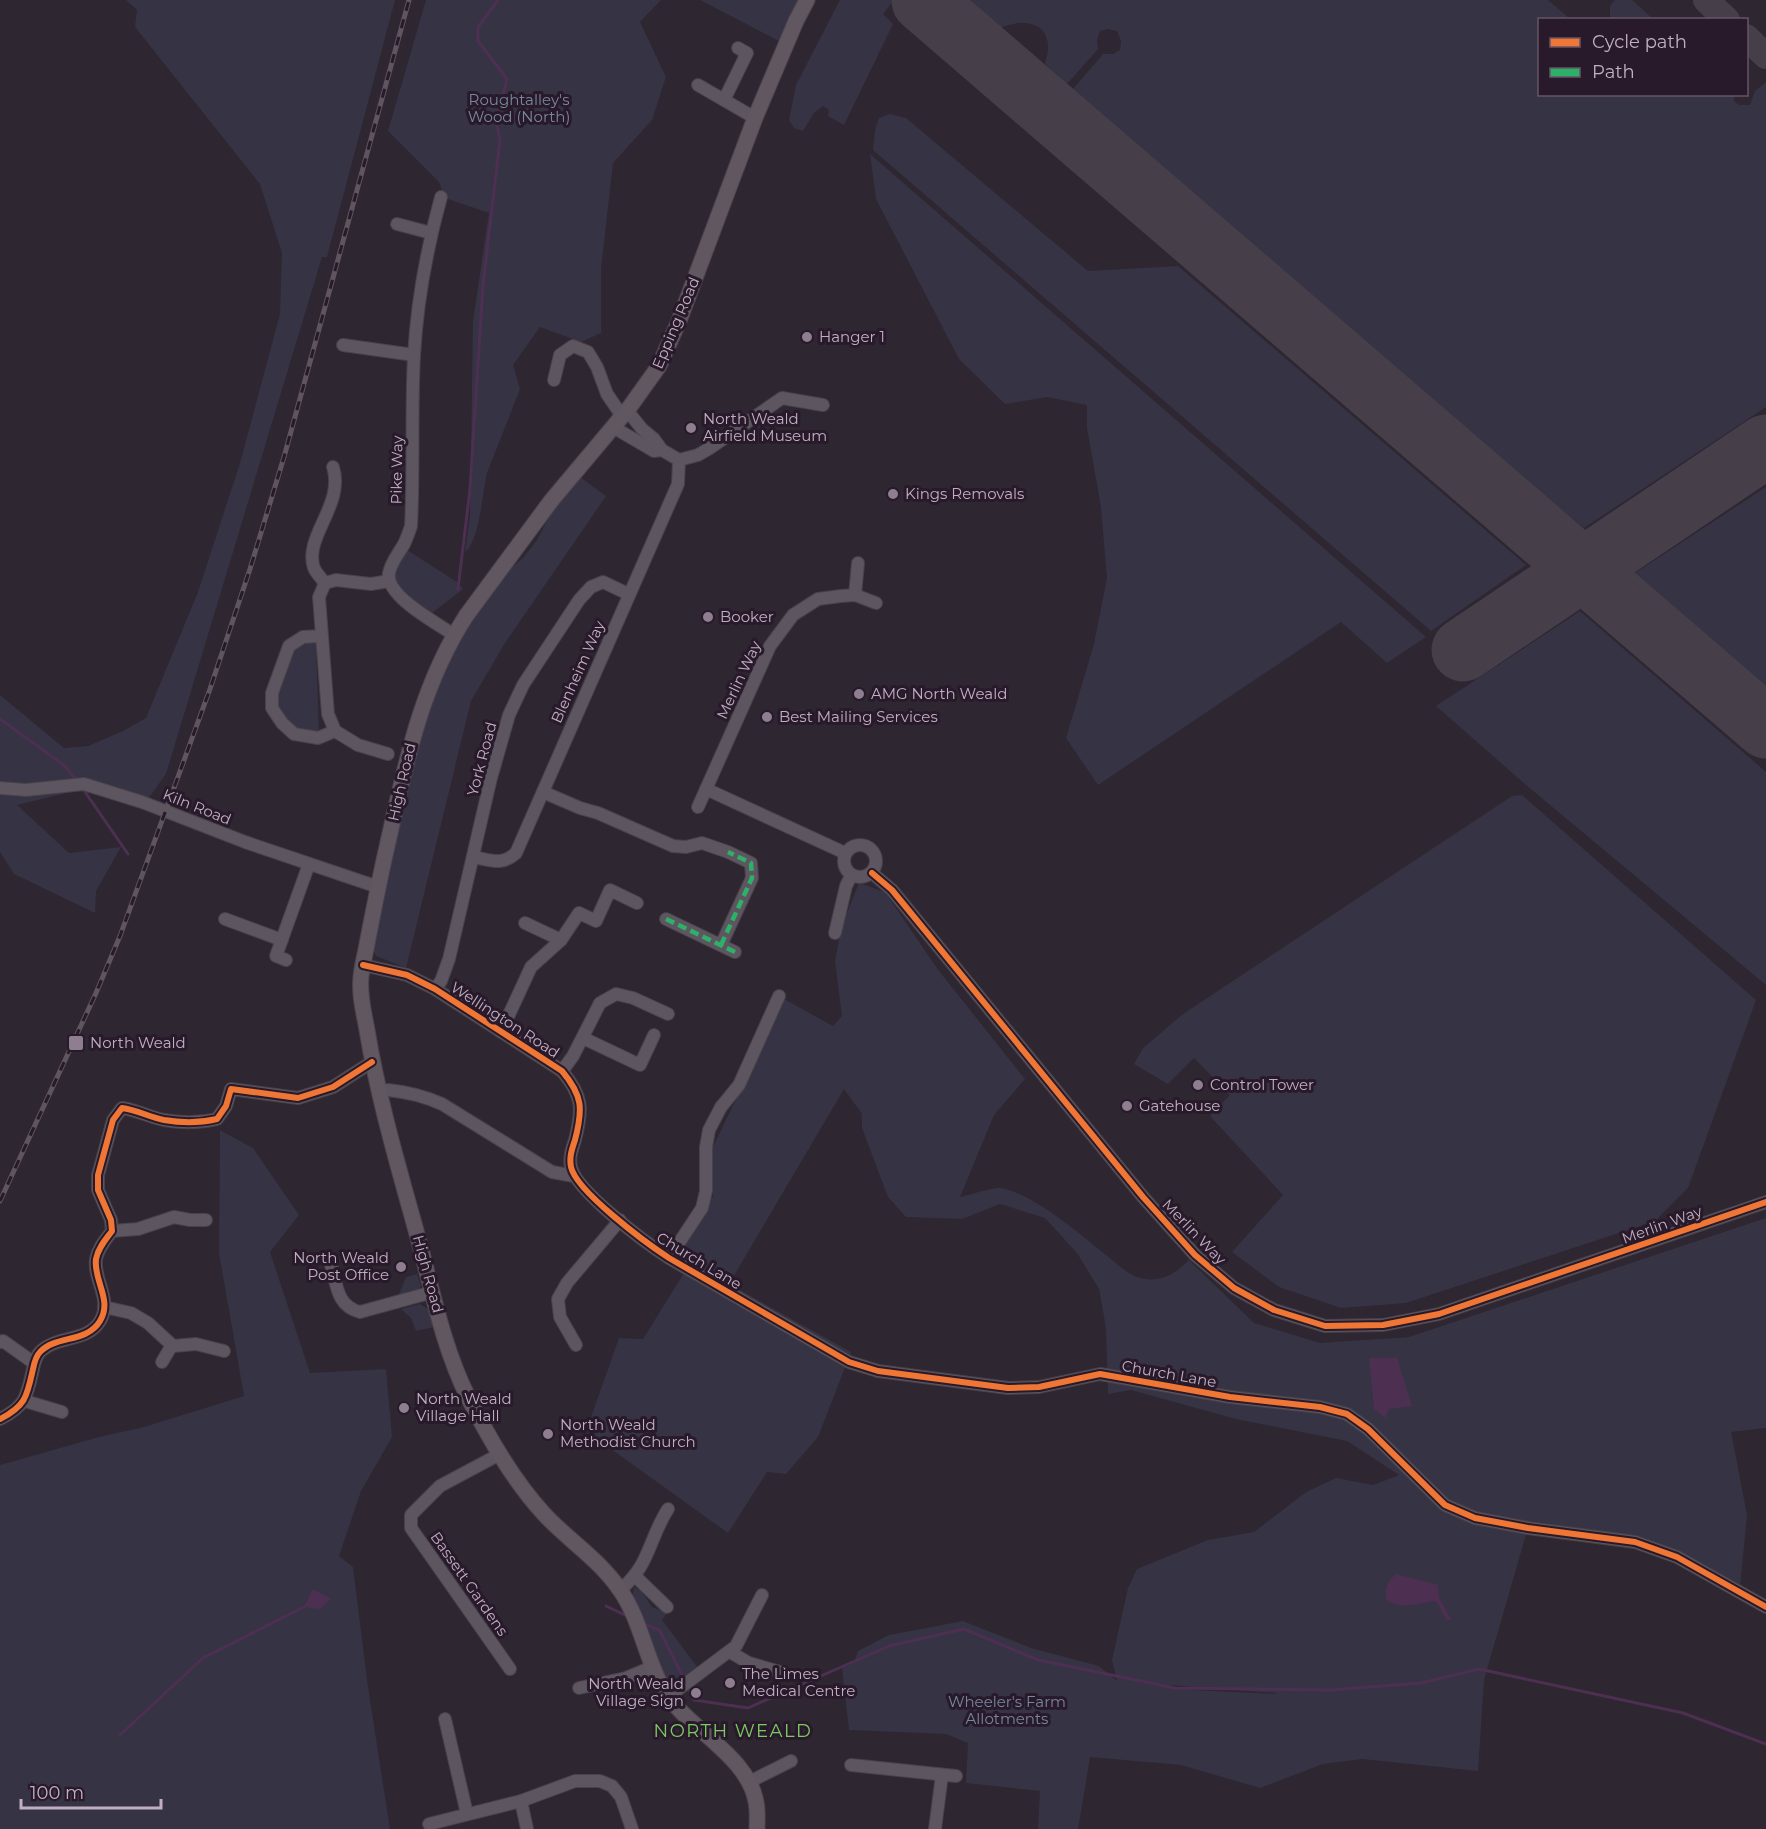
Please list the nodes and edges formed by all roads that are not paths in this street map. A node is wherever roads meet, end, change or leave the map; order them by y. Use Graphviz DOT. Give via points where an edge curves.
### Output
graph roads {
  1 [pos="807,0"];
  2 [pos="738,48"];
  3 [pos="698,85"];
  4 [pos="724,100"];
  5 [pos="755,118"];
  6 [pos="441,197"];
  7 [pos="398,224"];
  8 [pos="431,233"];
  9 [pos="343,345"];
  10 [pos="414,355"];
  11 [pos="554,380"];
  12 [pos="823,405"];
  13 [pos="621,417"];
  14 [pos="662,450"];
  15 [pos="679,460"];
  16 [pos="333,467"];
  17 [pos="858,563"];
  18 [pos="389,581"];
  19 [pos="326,583"];
  20 [pos="622,591"];
  21 [pos="855,596"];
  22 [pos="876,603"];
  23 [pos="454,635"];
  24 [pos="321,636"];
  25 [pos="335,731"];
  26 [pos="388,754"];
  27 [pos="0,788"];
  28 [pos="706,789"];
  29 [pos="543,792"];
  30 [pos="698,807"];
  31 [pos="845,853"];
  32 [pos="474,857"];
  33 [pos="309,864"];
  34 [pos="872,873"];
  35 [pos="851,876"];
  36 [pos="378,887"];
  37 [pos="637,903"];
  38 [pos="225,919"];
  39 [pos="666,919"];
  40 [pos="525,923"];
  41 [pos="835,933"];
  42 [pos="282,940"];
  43 [pos="561,940"];
  44 [pos="721,945"];
  45 [pos="735,952"];
  46 [pos="286,960"];
  47 [pos="363,965"];
  48 [pos="435,989"];
  49 [pos="779,996"];
  50 [pos="668,1014"];
  51 [pos="501,1032"];
  52 [pos="654,1035"];
  53 [pos="583,1038"];
  54 [pos="372,1062"];
  55 [pos="562,1071"];
  56 [pos="388,1090"];
  57 [pos="574,1176"];
  58 [pos="1766,1202"];
  59 [pos="206,1220"];
  60 [pos="620,1220"];
  61 [pos="112,1231"];
  62 [pos="669,1258"];
  63 [pos="331,1265"];
  64 [pos="433,1292"];
  65 [pos="104,1307"];
  66 [pos="0,1342"];
  67 [pos="172,1345"];
  68 [pos="576,1346"];
  69 [pos="224,1351"];
  70 [pos="162,1362"];
  71 [pos="34,1364"];
  72 [pos="25,1401"];
  73 [pos="62,1412"];
  74 [pos="0,1419"];
  75 [pos="500,1454"];
  76 [pos="668,1509"];
  77 [pos="635,1576"];
  78 [pos="620,1590"];
  79 [pos="762,1595"];
  80 [pos="668,1607"];
  81 [pos="1766,1607"];
  82 [pos="730,1652"];
  83 [pos="652,1667"];
  84 [pos="510,1669"];
  85 [pos="780,1672"];
  86 [pos="579,1688"];
  87 [pos="668,1696"];
  88 [pos="446,1719"];
  89 [pos="791,1761"];
  90 [pos="851,1765"];
  91 [pos="942,1775"];
  92 [pos="956,1776"];
  93 [pos="749,1782"];
  94 [pos="521,1801"];
  95 [pos="467,1814"];
  96 [pos="429,1824"];
  97 [pos="527,1829"];
  98 [pos="632,1829"];
  99 [pos="757,1829"];
  100 [pos="935,1829"];
  1 -- 5 [label="main road, Epping Road"];
  2 -- 4 [label="street" via="747,52"];
  3 -- 4 [label="street"];
  4 -- 5 [label="street"];
  5 -- 13 [label="main road, Epping Road" via="666,351"];
  6 -- 8 [label="street, Pike Way"];
  7 -- 8 [label="street"];
  8 -- 10 [label="street, Pike Way"];
  9 -- 10 [label="street"];
  10 -- 18 [label="street, Pike Way" via="411,526 392,563"];
  11 -- 13 [label="street" via="560,355 573,346 588,352"];
  12 -- 15 [label="street" via="782,399 710,448"];
  13 -- 14 [label="street" via="654,451"];
  13 -- 14 [label="street" via="630,414"];
  13 -- 23 [label="main road, Epping Road" via="540,516"];
  14 -- 15 [label="street"];
  15 -- 29 [label="street, Blenheim Way" via="678,484"];
  16 -- 19 [label="street" via="336,490 312,551 314,569"];
  17 -- 21 [label="street"];
  18 -- 19 [label="street"];
  18 -- 23 [label="street" via="404,601"];
  19 -- 24 [label="street" via="319,597"];
  20 -- 32 [label="street, York Road" via="603,582 591,587 523,685 501,740"];
  21 -- 22 [label="street, Merlin Way"];
  21 -- 28 [label="street, Merlin Way" via="818,599 794,615 770,646"];
  23 -- 36 [label="main road, High Road" via="431,680 417,724"];
  24 -- 25 [label="street" via="328,714"];
  24 -- 25 [label="street" via="303,637 289,646 272,693 272,708 294,734 318,738"];
  25 -- 26 [label="street" via="358,745"];
  27 -- 33 [label="street, Kiln Road" via="26,790 84,784"];
  28 -- 30 [label="street, Merlin Way"];
  28 -- 31 [label="street"];
  29 -- 32 [label="street, Blenheim Way" via="516,853 508,860 498,861"];
  29 -- 44 [label="street" via="673,846 702,843 751,863 752,878"];
  31 -- 34 [label="street" via="857,845 871,849 876,858"];
  31 -- 35 [label="street" via="843,863"];
  32 -- 48 [label="street, York Road" via="449,959"];
  33 -- 36 [label="street, Kiln Road"];
  33 -- 42 [label="street"];
  34 -- 35 [label="street" via="860,878"];
  34 -- 58 [label="street, Merlin Way" via="892,890 1195,1255 1234,1288 1274,1310 1325,1326 1383,1324 1438,1314"];
  35 -- 41 [label="street"];
  36 -- 47 [label="main road, High Road"];
  37 -- 43 [label="street" via="610,890 596,921 579,913"];
  38 -- 42 [label="street"];
  39 -- 44 [label="street"];
  40 -- 43 [label="street"];
  42 -- 46 [label="street" via="276,956"];
  43 -- 51 [label="street" via="531,967"];
  44 -- 45 [label="street"];
  47 -- 48 [label="street, Wellington Road" via="407,975"];
  47 -- 54 [label="main road, High Road" via="361,996"];
  48 -- 51 [label="street, Wellington Road"];
  49 -- 62 [label="street" via="739,1084 720,1107 709,1130 702,1208"];
  50 -- 53 [label="street" via="616,994 600,1003"];
  51 -- 55 [label="street, Wellington Road"];
  52 -- 53 [label="street" via="640,1065"];
  53 -- 55 [label="street"];
  54 -- 61 [label="street" via="333,1087 298,1098 231,1089 217,1119 201,1122 163,1120 122,1108 113,1120 98,1175 98,1190"];
  54 -- 64 [label="main road, High Road"];
  55 -- 57 [label="street, Wellington Road" via="574,1085 581,1117 570,1155"];
  56 -- 57 [label="street" via="405,1091 442,1104 552,1172"];
  57 -- 60 [label="street, Church Lane" via="583,1189"];
  59 -- 61 [label="street" via="174,1217 138,1229"];
  60 -- 62 [label="street, Church Lane"];
  60 -- 68 [label="street" via="558,1299 560,1317"];
  61 -- 65 [label="street" via="96,1258"];
  62 -- 81 [label="street, Church Lane" via="823,1349 878,1371 1008,1388 1039,1387 1101,1374 1347,1414 1368,1429 1445,1506 1485,1520 1635,1542 1677,1557"];
  63 -- 64 [label="street" via="340,1297 348,1309 360,1312"];
  64 -- 75 [label="main road, High Road" via="466,1393"];
  65 -- 67 [label="street" via="131,1313"];
  65 -- 71 [label="street" via="100,1321 89,1332 53,1343 40,1352"];
  66 -- 71 [label="street"];
  67 -- 69 [label="street" via="196,1344"];
  67 -- 70 [label="street"];
  71 -- 72 [label="street"];
  72 -- 73 [label="street"];
  72 -- 74 [label="street" via="15,1412"];
  75 -- 78 [label="main road, High Road" via="544,1514"];
  75 -- 84 [label="street, Bassett Gardens" via="440,1486 411,1515 411,1528"];
  76 -- 77 [label="street"];
  77 -- 78 [label="street"];
  77 -- 80 [label="street"];
  78 -- 83 [label="main road, High Road" via="635,1617"];
  79 -- 82 [label="street"];
  82 -- 85 [label="street" via="749,1663"];
  82 -- 87 [label="street"];
  83 -- 86 [label="street" via="626,1678"];
  83 -- 87 [label="main road, High Road"];
  87 -- 93 [label="main road, High Road"];
  88 -- 95 [label="street"];
  89 -- 93 [label="street"];
  90 -- 91 [label="street"];
  91 -- 92 [label="street"];
  91 -- 100 [label="street"];
  93 -- 99 [label="main road, High Road" via="756,1803"];
  94 -- 95 [label="street"];
  94 -- 97 [label="street"];
  94 -- 98 [label="street" via="575,1781 600,1781 612,1786 621,1797"];
  95 -- 96 [label="street"];
}
